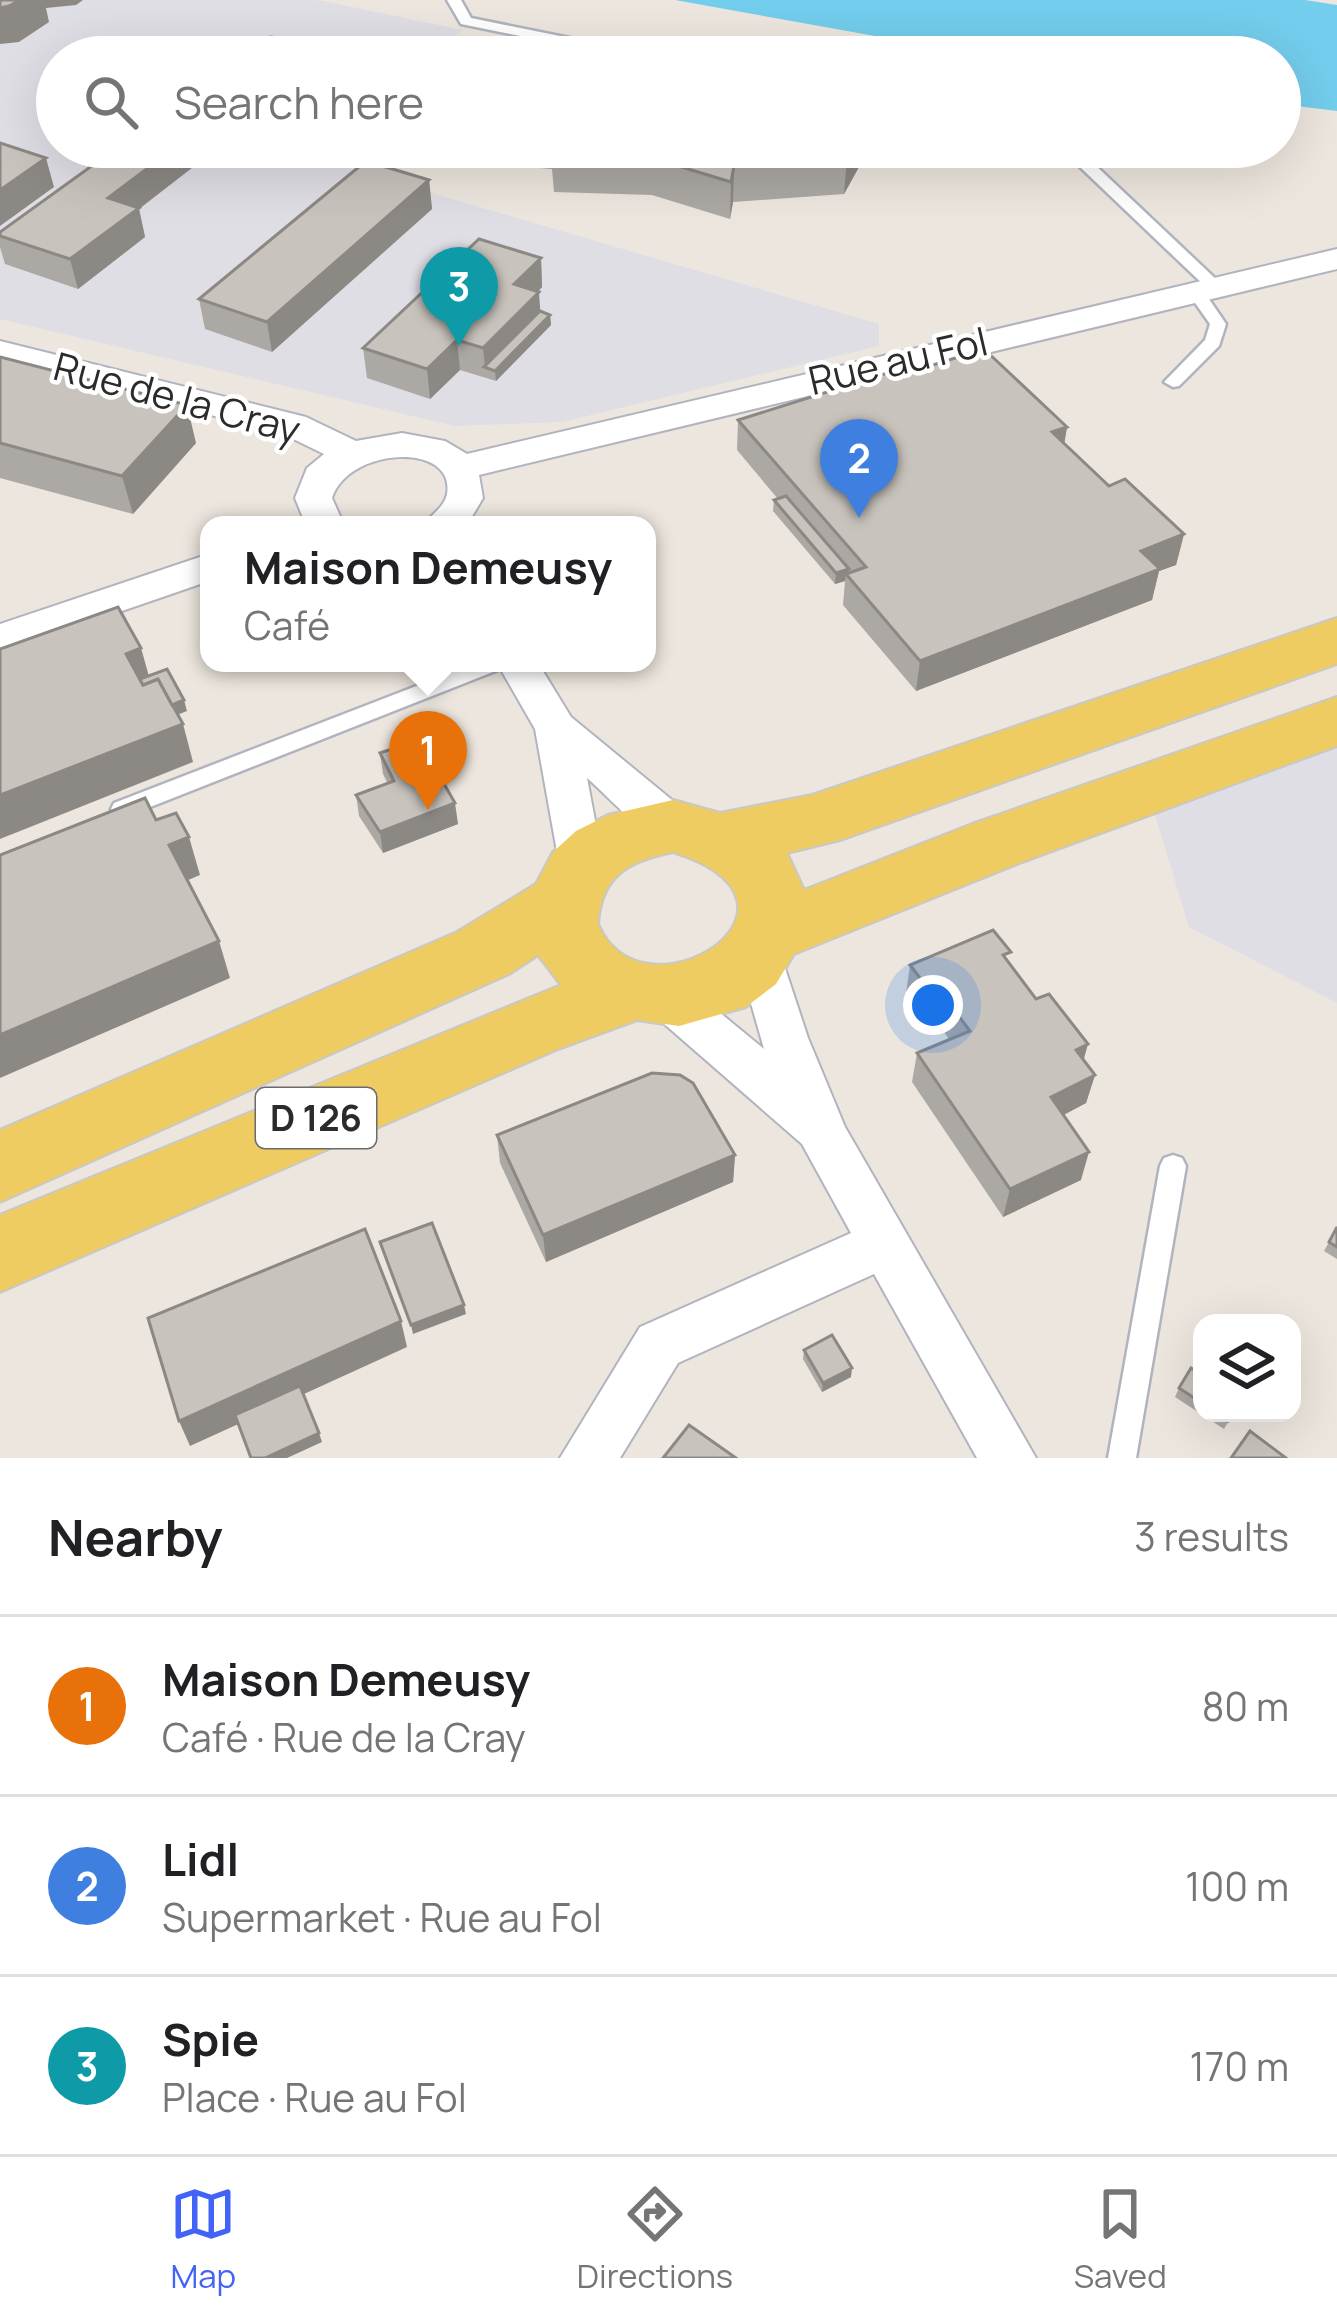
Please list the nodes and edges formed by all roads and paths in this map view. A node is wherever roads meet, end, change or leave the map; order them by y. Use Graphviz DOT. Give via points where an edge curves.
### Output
graph roads {
  1 [pos="454,0"];
  2 [pos="537,36"];
  3 [pos="1087,168"];
  4 [pos="1337,259"];
  5 [pos="1203,288"];
  6 [pos="0,351"];
  7 [pos="1173,382"];
  8 [pos="352,453"];
  9 [pos="459,468"];
  10 [pos="318,516"];
  11 [pos="452,516"];
  12 [pos="200,570"];
  13 [pos="0,638"];
  14 [pos="1337,640"];
  15 [pos="473,672"];
  16 [pos="522,672"];
  17 [pos="1337,721"];
  18 [pos="556,728"];
  19 [pos="109,814"];
  20 [pos="699,832"];
  21 [pos="572,883"];
  22 [pos="765,943"];
  23 [pos="649,992"];
  24 [pos="824,1137"];
  25 [pos="1173,1166"];
  26 [pos="0,1167"];
  27 [pos="886,1243"];
  28 [pos="0,1254"];
  29 [pos="588,1458"];
  30 [pos="1008,1458"];
  31 [pos="1123,1458"];
  1 -- 2 [label="lane" via="466,22"];
  3 -- 5 [label="lane"];
  4 -- 5 [label="street, Rue au Fol"];
  5 -- 7 [label="lane" via="1218,324 1213,342"];
  5 -- 9 [label="street, Rue au Fol"];
  6 -- 8 [label="street, Rue de la Cray" via="293,425"];
  8 -- 9 [label="street" via="400,444"];
  8 -- 10 [label="street" via="332,464 312,495"];
  9 -- 11 [label="street" via="466,494"];
  12 -- 13 [label="street"];
  14 -- 20 [label="main road" via="816,821"];
  15 -- 19 [label="lane"];
  16 -- 18 [label="street"];
  17 -- 22 [label="main road" via="998,843"];
  18 -- 20 [label="street"];
  18 -- 21 [label="street"];
  20 -- 21 [label="main road" via="622,835"];
  20 -- 22 [label="main road" via="762,869 775,911"];
  21 -- 23 [label="main road" via="572,946 587,965"];
  21 -- 26 [label="main road, D 126" via="483,952"];
  22 -- 23 [label="main road" via="719,985"];
  22 -- 24 [label="street" via="784,1038"];
  23 -- 24 [label="street" via="738,1055"];
  23 -- 28 [label="main road, D 126" via="531,1027"];
  24 -- 27 [label="street"];
  25 -- 31 [label="lane"];
  27 -- 29 [label="street" via="659,1345"];
  27 -- 30 [label="street"];
}
